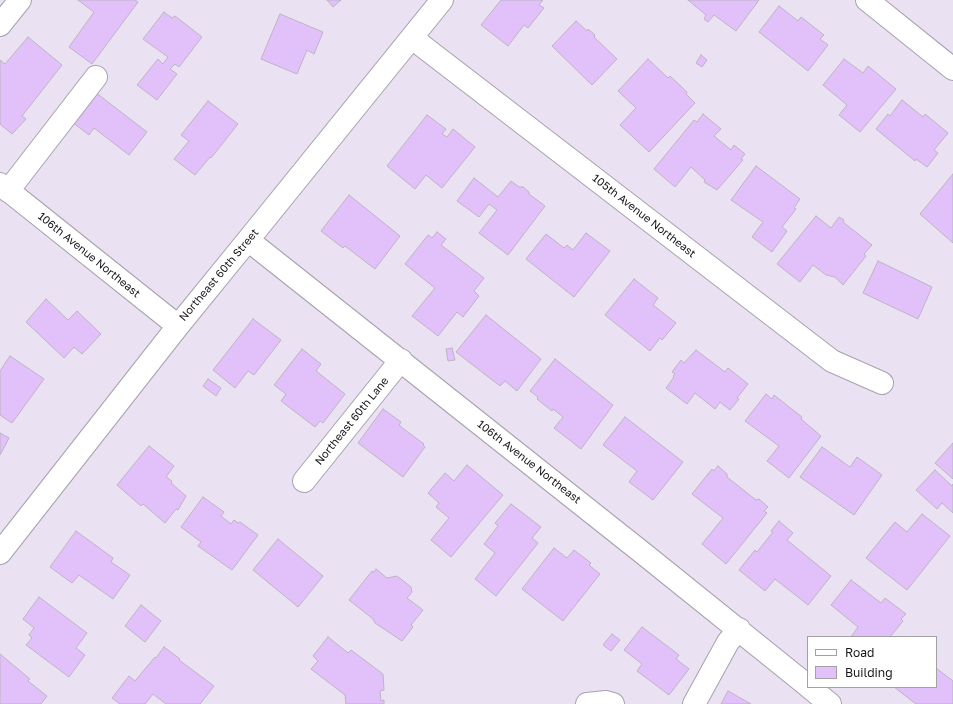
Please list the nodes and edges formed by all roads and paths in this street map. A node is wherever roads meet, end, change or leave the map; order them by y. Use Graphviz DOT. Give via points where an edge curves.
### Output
graph roads {
  1 [pos="20,0"];
  2 [pos="442,0"];
  3 [pos="867,0"];
  4 [pos="0,26"];
  5 [pos="412,38"];
  6 [pos="953,69"];
  7 [pos="96,77"];
  8 [pos="4,187"];
  9 [pos="248,240"];
  10 [pos="178,326"];
  11 [pos="401,360"];
  12 [pos="882,383"];
  13 [pos="304,481"];
  14 [pos="0,553"];
  15 [pos="739,629"];
  16 [pos="807,684"];
  17 [pos="811,688"];
  18 [pos="587,704"];
  19 [pos="613,704"];
  20 [pos="694,704"];
  21 [pos="830,704"];
  1 -- 4 [label="street"];
  2 -- 5 [label="street, Northeast 60th Street"];
  3 -- 6 [label="street"];
  5 -- 9 [label="street, Northeast 60th Street"];
  5 -- 12 [label="street, 105th Avenue Northeast" via="832,361"];
  7 -- 8 [label="street"];
  8 -- 10 [label="street, 106th Avenue Northeast"];
  9 -- 10 [label="street, Northeast 60th Street"];
  9 -- 11 [label="street, 106th Avenue Northeast"];
  10 -- 14 [label="street, Northeast 60th Street"];
  11 -- 13 [label="street, Northeast 60th Lane"];
  11 -- 15 [label="street, 106th Avenue Northeast"];
  15 -- 16 [label="street, 106th Avenue Northeast"];
  15 -- 20 [label="street" via="728,642"];
  17 -- 21 [label="street, 106th Avenue Northeast"];
  18 -- 19 [label="street"];
}
